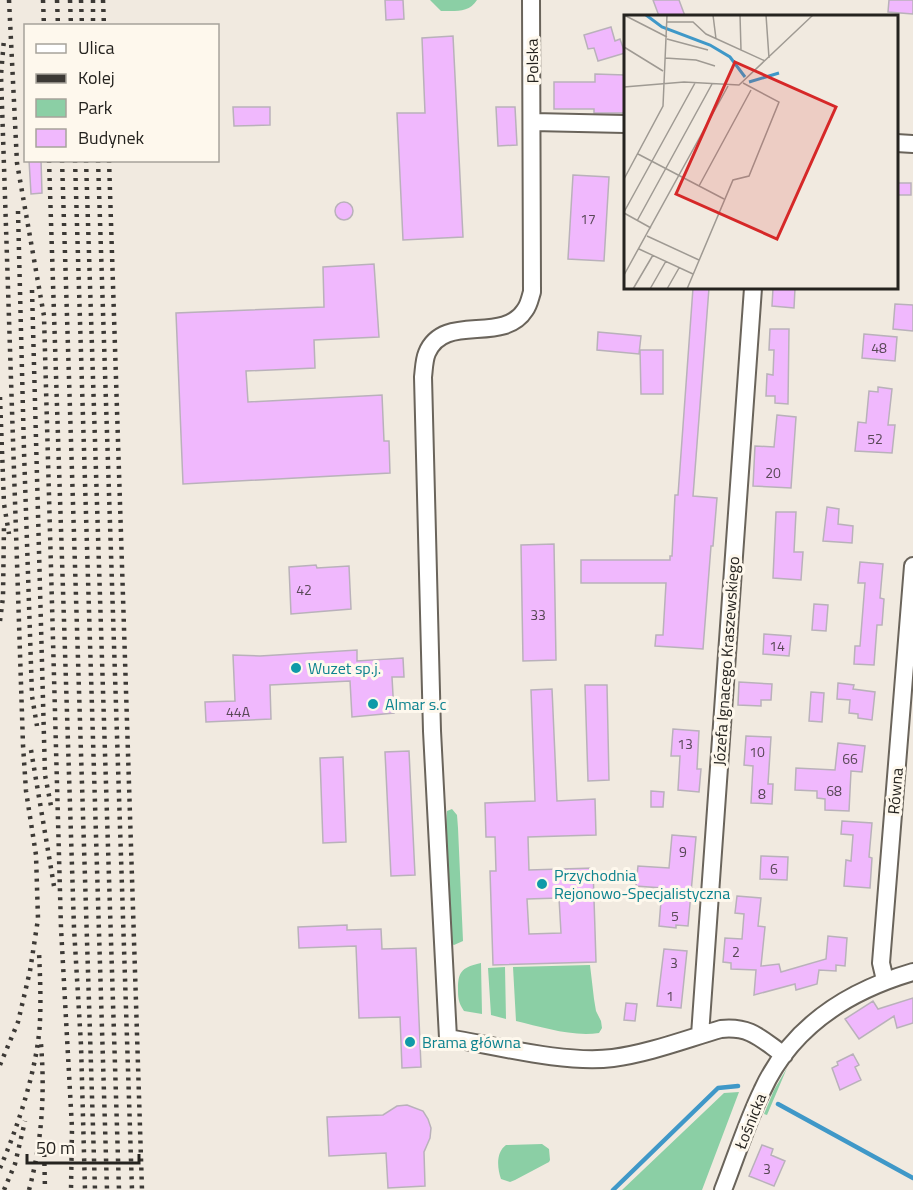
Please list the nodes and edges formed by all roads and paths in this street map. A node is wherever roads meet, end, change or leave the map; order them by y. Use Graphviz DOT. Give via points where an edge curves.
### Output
graph roads {
  1 [pos="531,0"];
  2 [pos="533,122"];
  3 [pos="624,124"];
  4 [pos="898,143"];
  5 [pos="913,144"];
  6 [pos="753,290"];
  7 [pos="913,566"];
  8 [pos="913,972"];
  9 [pos="885,980"];
  10 [pos="700,1035"];
  11 [pos="784,1055"];
  12 [pos="723,1190"];
  1 -- 2 [label="street, Polska"];
  2 -- 3 [label="street"];
  2 -- 10 [label="street, Polska" via="532,292 526,309 518,319 500,327 449,332 436,339 427,354 423,377 432,731 448,1038 594,1059 628,1055"];
  4 -- 5 [label="street"];
  6 -- 10 [label="street, Józefa Ignacego Kraszewskiego"];
  7 -- 9 [label="street, Równa" via="881,963"];
  8 -- 9 [label="street, Łośnicka"];
  9 -- 11 [label="street, Łośnicka" via="831,1007"];
  10 -- 11 [label="street" via="736,1028 750,1031"];
  11 -- 12 [label="street, Łośnicka" via="762,1089"];
}
